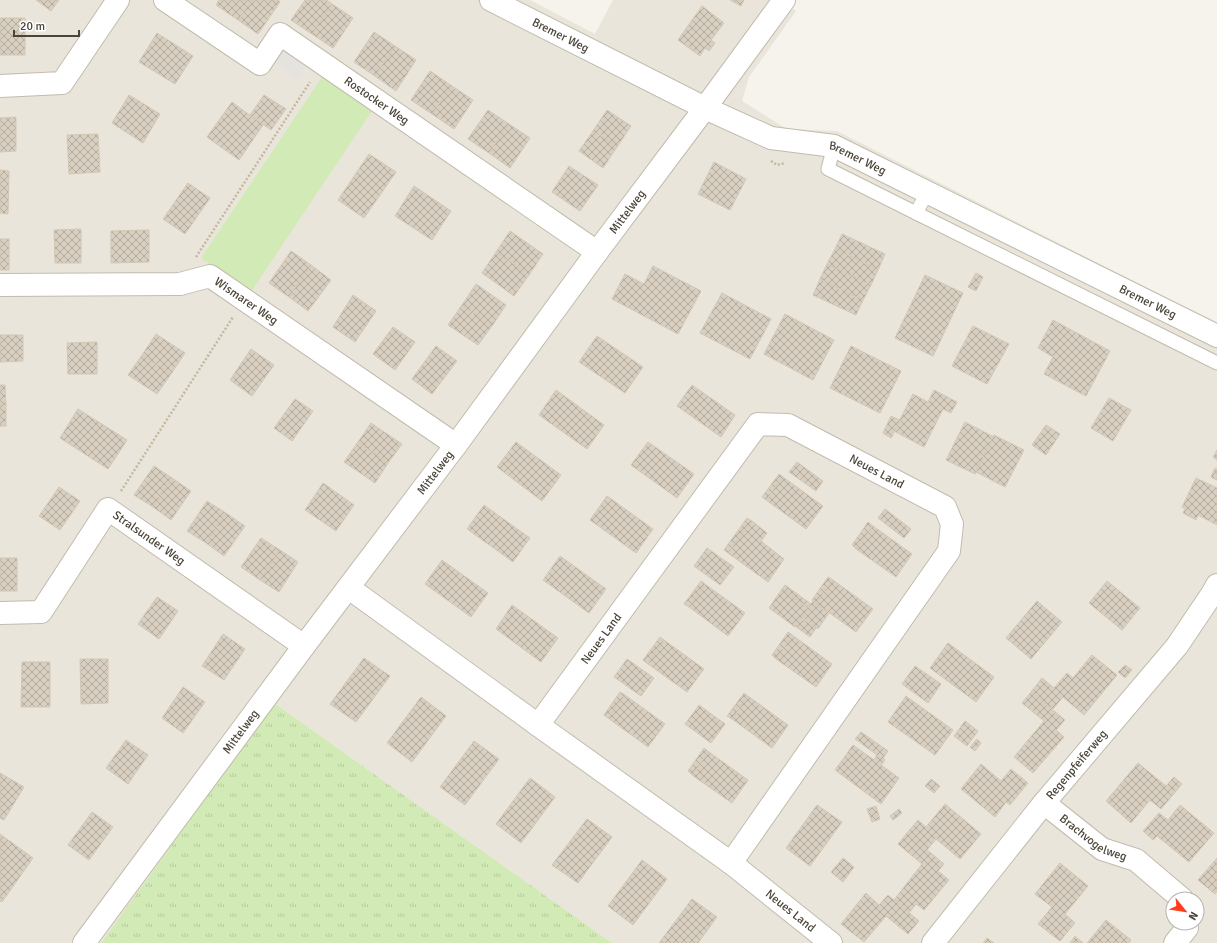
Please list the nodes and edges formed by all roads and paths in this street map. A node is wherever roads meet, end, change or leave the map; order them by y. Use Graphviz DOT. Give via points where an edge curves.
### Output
graph roads {
  1 [pos="118,0"];
  2 [pos="165,0"];
  3 [pos="491,0"];
  4 [pos="784,0"];
  5 [pos="323,64"];
  6 [pos="0,86"];
  7 [pos="705,108"];
  8 [pos="834,146"];
  9 [pos="927,193"];
  10 [pos="916,213"];
  11 [pos="597,252"];
  12 [pos="1076,266"];
  13 [pos="180,284"];
  14 [pos="0,285"];
  15 [pos="1065,287"];
  16 [pos="244,300"];
  17 [pos="1217,336"];
  18 [pos="1217,363"];
  19 [pos="456,445"];
  20 [pos="108,509"];
  21 [pos="1217,585"];
  22 [pos="349,588"];
  23 [pos="0,613"];
  24 [pos="304,646"];
  25 [pos="538,725"];
  26 [pos="1044,803"];
  27 [pos="731,863"];
  28 [pos="1173,891"];
  29 [pos="1185,931"];
  30 [pos="84,943"];
  31 [pos="831,943"];
  32 [pos="933,943"];
  33 [pos="1175,943"];
  1 -- 6 [label="street" via="62,83"];
  2 -- 5 [label="street, Rostocker Weg" via="260,64 280,34"];
  3 -- 7 [label="street, Bremer Weg"];
  4 -- 7 [label="street, Mittelweg"];
  5 -- 11 [label="street, Rostocker Weg"];
  5 -- 13 [label="path" via="204,243"];
  7 -- 8 [label="street, Bremer Weg" via="771,138"];
  7 -- 11 [label="street, Mittelweg"];
  8 -- 9 [label="street, Bremer Weg"];
  8 -- 10 [label="lane" via="828,168"];
  9 -- 10 [label="lane"];
  9 -- 12 [label="street, Bremer Weg"];
  10 -- 15 [label="lane"];
  11 -- 19 [label="street, Mittelweg"];
  12 -- 15 [label="lane"];
  12 -- 17 [label="street, Bremer Weg"];
  13 -- 14 [label="street, Wismarer Weg"];
  13 -- 16 [label="street, Wismarer Weg" via="210,276"];
  15 -- 18 [label="lane"];
  16 -- 19 [label="street, Wismarer Weg"];
  16 -- 20 [label="path"];
  19 -- 22 [label="street, Mittelweg" via="363,558"];
  20 -- 23 [label="street, Stralsunder Weg" via="41,612"];
  20 -- 24 [label="street, Stralsunder Weg"];
  21 -- 26 [label="street, Regenpfeiferweg" via="1177,646"];
  22 -- 24 [label="street, Mittelweg"];
  22 -- 25 [label="street, Neues Land"];
  24 -- 30 [label="street, Mittelweg"];
  25 -- 27 [label="street, Neues Land"];
  25 -- 27 [label="street, Neues Land" via="758,424 788,425 945,507 952,524 949,551"];
  26 -- 28 [label="street, Brachvogelweg" via="1102,849 1136,860"];
  26 -- 32 [label="street, Regenpfeiferweg"];
  27 -- 31 [label="street, Neues Land"];
  29 -- 33 [label="street"];
}
